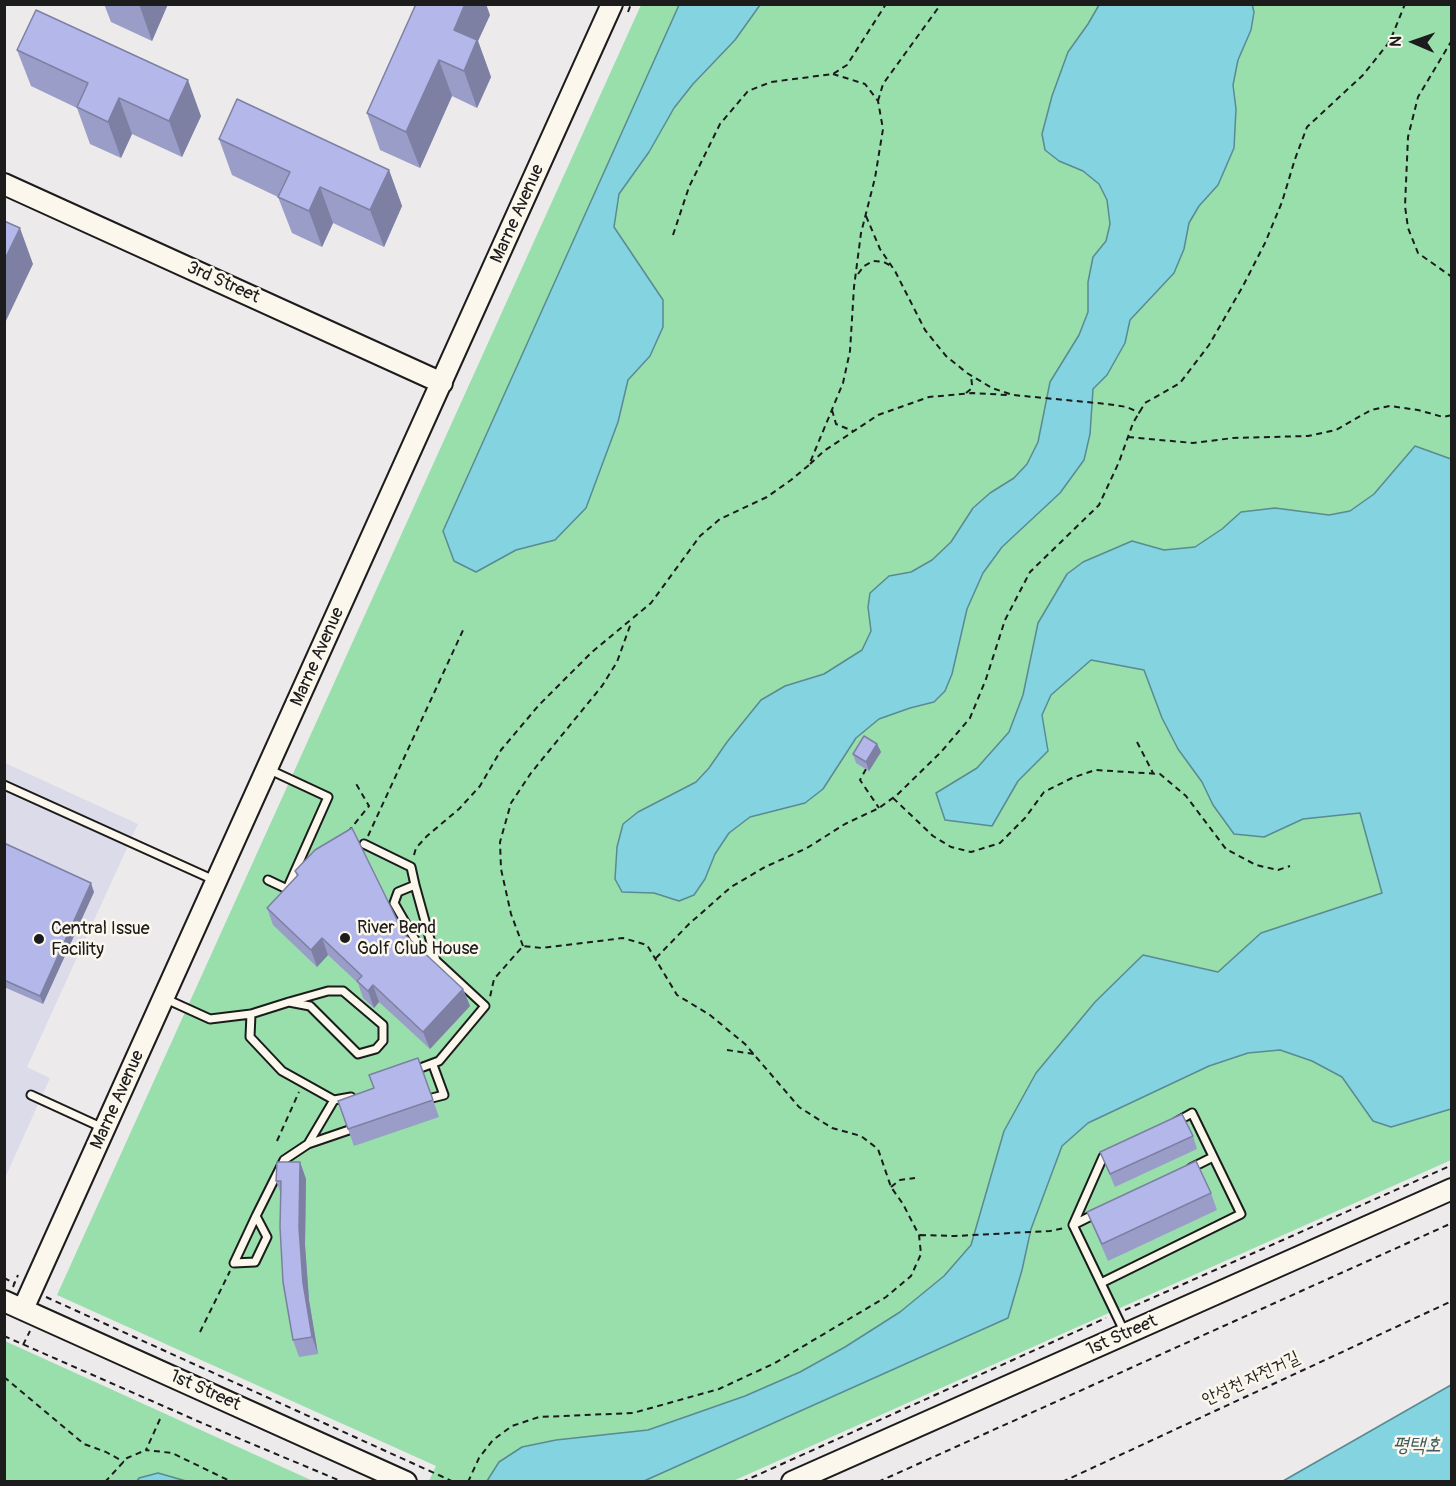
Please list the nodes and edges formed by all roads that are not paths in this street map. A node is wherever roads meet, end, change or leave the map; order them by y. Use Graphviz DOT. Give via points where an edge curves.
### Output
graph roads {
  1 [pos="612,4"];
  2 [pos="4,184"];
  3 [pos="442,383"];
  4 [pos="267,769"];
  5 [pos="4,785"];
  6 [pos="364,844"];
  7 [pos="268,880"];
  8 [pos="217,881"];
  9 [pos="415,885"];
  10 [pos="436,961"];
  11 [pos="164,998"];
  12 [pos="289,1002"];
  13 [pos="251,1014"];
  14 [pos="433,1065"];
  15 [pos="411,1072"];
  16 [pos="32,1095"];
  17 [pos="360,1096"];
  18 [pos="432,1098"];
  19 [pos="334,1100"];
  20 [pos="1172,1123"];
  21 [pos="105,1129"];
  22 [pos="349,1130"];
  23 [pos="308,1144"];
  24 [pos="1113,1153"];
  25 [pos="1213,1156"];
  26 [pos="1183,1171"];
  27 [pos="1452,1189"];
  28 [pos="1103,1211"];
  29 [pos="256,1216"];
  30 [pos="1073,1225"];
  31 [pos="1101,1283"];
  32 [pos="4,1301"];
  33 [pos="23,1309"];
  34 [pos="1126,1334"];
  35 [pos="406,1482"];
  36 [pos="792,1482"];
  1 -- 3 [label="street, Marne Avenue"];
  2 -- 3 [label="street, 3rd Street"];
  3 -- 4 [label="street, Marne Avenue"];
  4 -- 7 [label="lane" via="328,796 290,890"];
  4 -- 8 [label="street, Marne Avenue"];
  5 -- 8 [label="lane"];
  6 -- 9 [label="lane" via="411,867"];
  8 -- 11 [label="street, Marne Avenue"];
  9 -- 10 [label="lane"];
  9 -- 10 [label="lane" via="398,892 394,903 417,943"];
  10 -- 14 [label="lane" via="485,1006"];
  11 -- 13 [label="lane" via="210,1019"];
  11 -- 21 [label="street, Marne Avenue"];
  12 -- 12 [label="lane" via="310,1006 358,1054 376,1049 383,1041 383,1025 343,991"];
  12 -- 13 [label="lane"];
  13 -- 19 [label="lane" via="250,1037 282,1071"];
  14 -- 15 [label="lane"];
  14 -- 18 [label="lane" via="444,1095"];
  16 -- 21 [label="lane"];
  17 -- 19 [label="lane"];
  19 -- 23 [label="lane"];
  20 -- 25 [label="lane" via="1192,1113"];
  21 -- 33 [label="street, Marne Avenue"];
  22 -- 23 [label="lane"];
  23 -- 29 [label="lane" via="284,1160"];
  24 -- 30 [label="lane" via="1103,1157"];
  25 -- 26 [label="lane"];
  25 -- 31 [label="lane" via="1241,1214"];
  27 -- 34 [label="street, 1st Street"];
  28 -- 30 [label="lane"];
  29 -- 29 [label="lane" via="267,1237 255,1262 234,1263"];
  30 -- 31 [label="lane"];
  31 -- 34 [label="lane"];
  32 -- 33 [label="street, 1st Street"];
  33 -- 35 [label="street, 1st Street"];
  34 -- 36 [label="street, 1st Street"];
}
